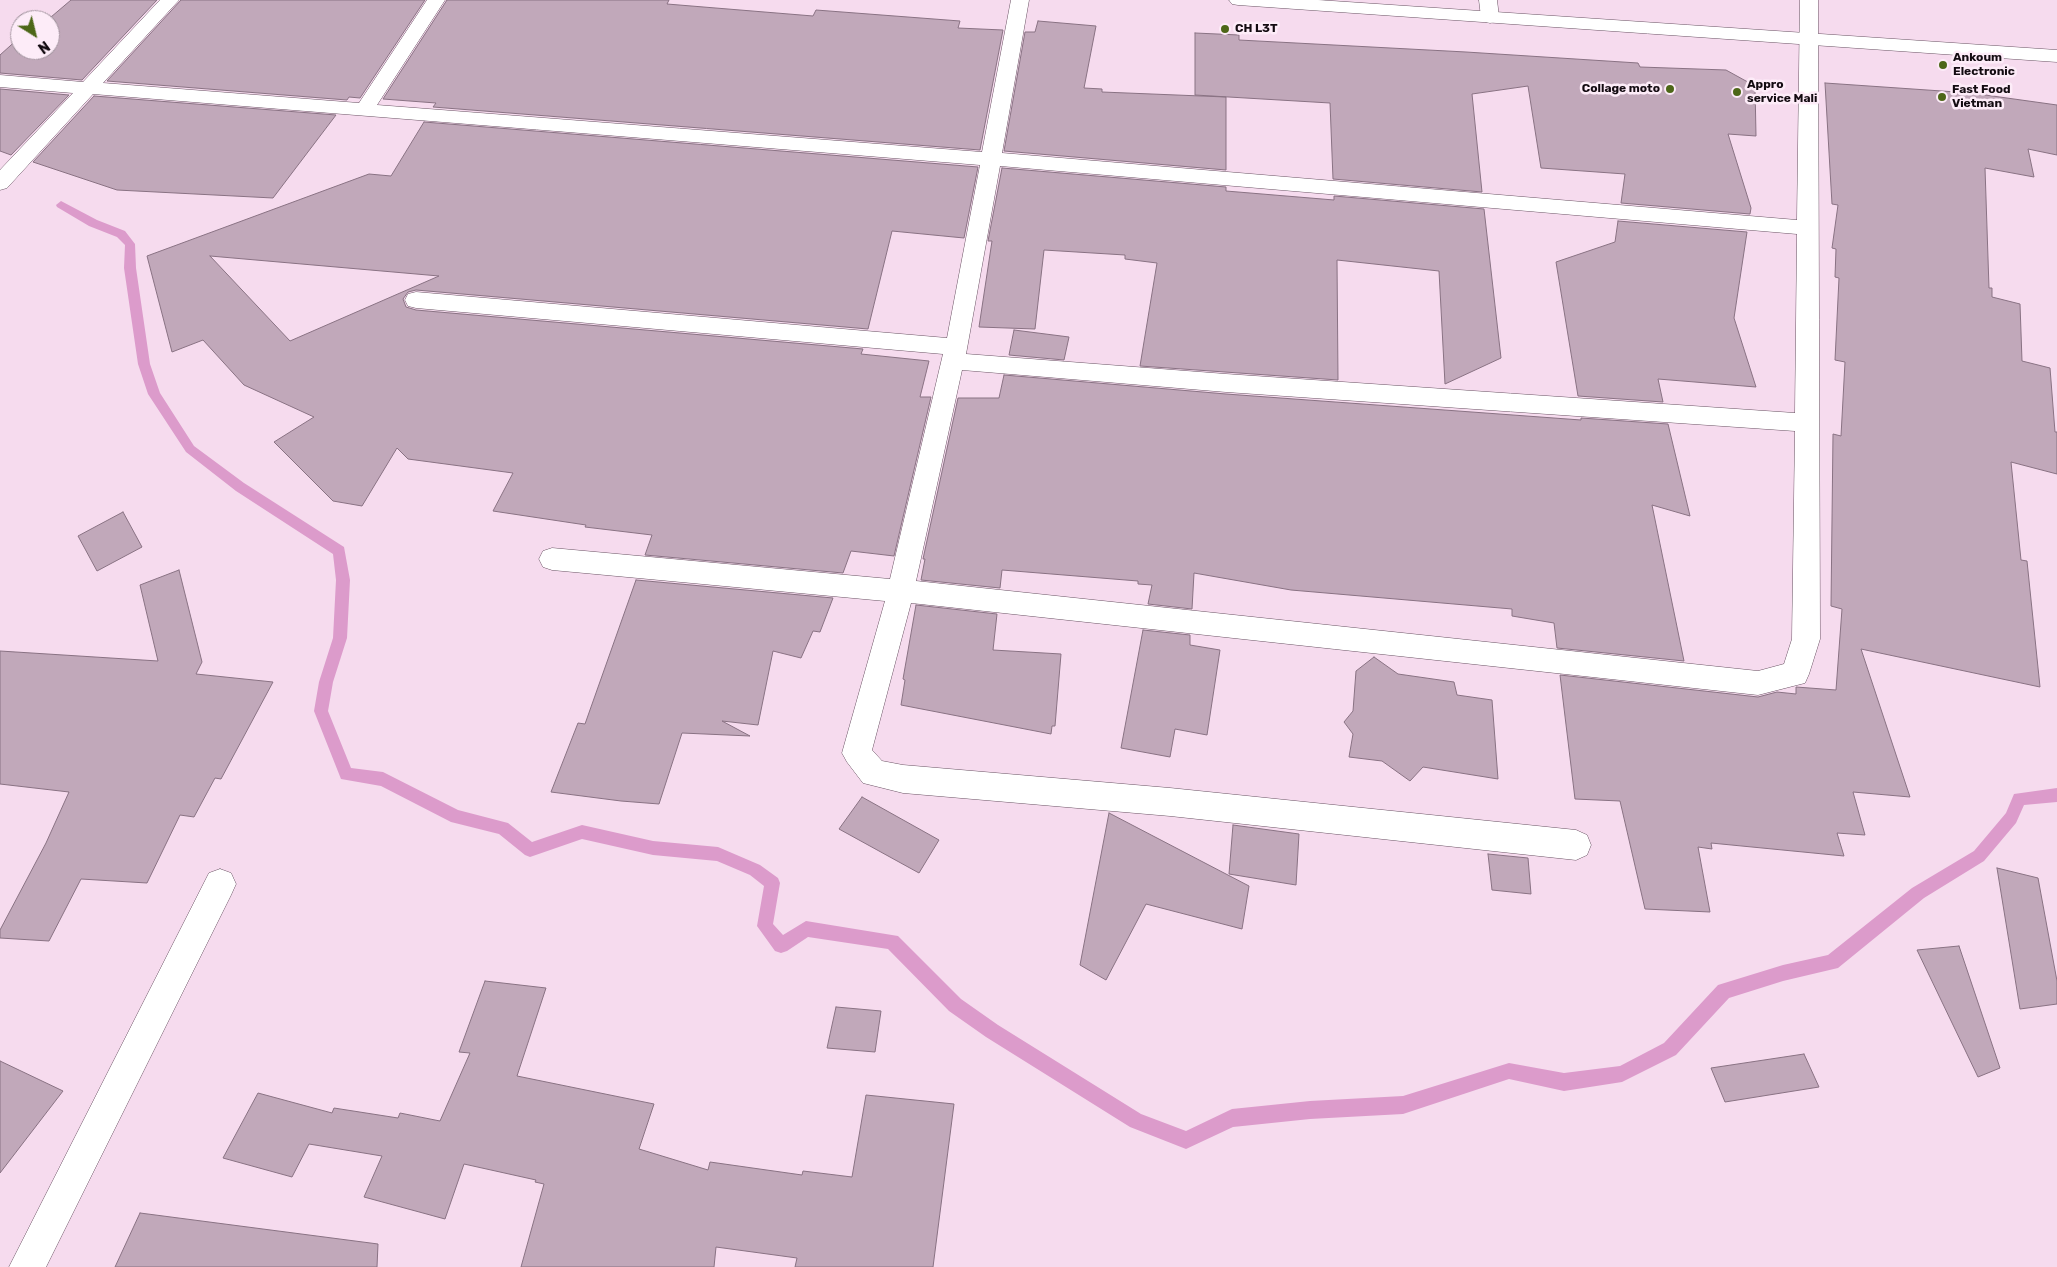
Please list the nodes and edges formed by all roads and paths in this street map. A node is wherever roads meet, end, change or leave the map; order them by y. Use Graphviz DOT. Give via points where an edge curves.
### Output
graph roads {
  1 [pos="170,0"];
  2 [pos="436,0"];
  3 [pos="1020,0"];
  4 [pos="1238,0"];
  5 [pos="1809,0"];
  6 [pos="1266,1"];
  7 [pos="1489,9"];
  8 [pos="1808,39"];
  9 [pos="2057,56"];
  10 [pos="0,80"];
  11 [pos="88,88"];
  12 [pos="364,110"];
  13 [pos="992,159"];
  14 [pos="0,183"];
  15 [pos="1808,228"];
  16 [pos="416,300"];
  17 [pos="954,354"];
  18 [pos="1808,423"];
  19 [pos="552,559"];
  20 [pos="901,590"];
  21 [pos="1576,845"];
  22 [pos="220,884"];
  23 [pos="27,1267"];
  1 -- 11 [label="street"];
  2 -- 12 [label="street"];
  3 -- 13 [label="street"];
  4 -- 6 [label="street"];
  5 -- 8 [label="street"];
  6 -- 7 [label="street"];
  7 -- 8 [label="street"];
  8 -- 9 [label="street"];
  8 -- 15 [label="street"];
  10 -- 11 [label="street"];
  11 -- 12 [label="street"];
  11 -- 14 [label="street"];
  12 -- 13 [label="street"];
  13 -- 15 [label="street"];
  13 -- 17 [label="street"];
  15 -- 18 [label="street"];
  16 -- 17 [label="street"];
  17 -- 18 [label="street" via="1226,383"];
  17 -- 20 [label="street"];
  18 -- 20 [label="street" via="1806,638 1795,674 1758,683"];
  19 -- 20 [label="street"];
  20 -- 21 [label="street" via="857,753 873,774"];
  22 -- 23 [label="street"];
}
